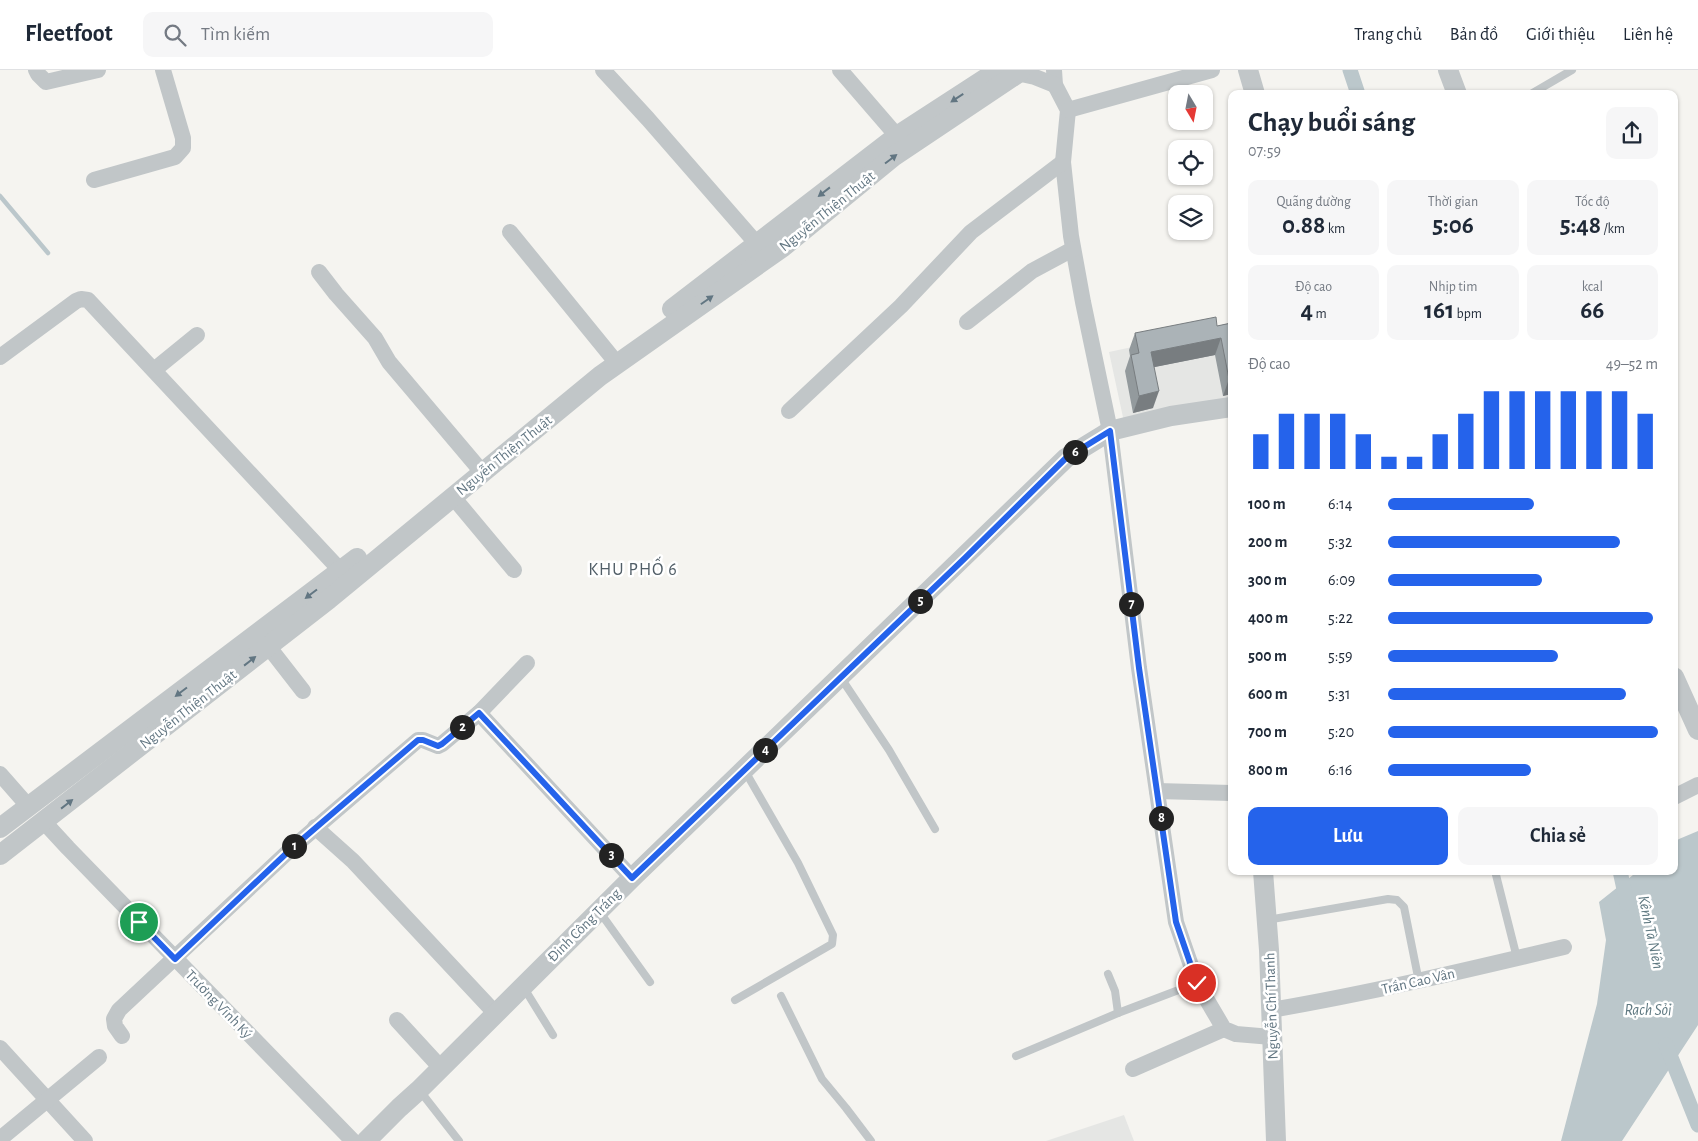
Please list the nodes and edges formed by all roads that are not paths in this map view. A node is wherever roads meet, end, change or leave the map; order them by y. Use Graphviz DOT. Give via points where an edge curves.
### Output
graph roads {
  1 [pos="36,70"];
  2 [pos="98,70"];
  3 [pos="163,70"];
  4 [pos="603,70"];
  5 [pos="840,70"];
  6 [pos="998,70"];
  7 [pos="1212,70"];
  8 [pos="1248,70"];
  9 [pos="1448,70"];
  10 [pos="1572,70"];
  11 [pos="1020,72"];
  12 [pos="1055,78"];
  13 [pos="1254,90"];
  14 [pos="1456,90"];
  15 [pos="1538,90"];
  16 [pos="1068,110"];
  17 [pos="897,136"];
  18 [pos="1063,162"];
  19 [pos="94,180"];
  20 [pos="510,232"];
  21 [pos="757,244"];
  22 [pos="1073,249"];
  23 [pos="319,272"];
  24 [pos="671,318"];
  25 [pos="967,322"];
  26 [pos="196,335"];
  27 [pos="611,356"];
  28 [pos="0,357"];
  29 [pos="154,370"];
  30 [pos="1228,407"];
  31 [pos="789,411"];
  32 [pos="1110,431"];
  33 [pos="478,467"];
  34 [pos="453,496"];
  35 [pos="514,570"];
  36 [pos="341,571"];
  37 [pos="268,646"];
  38 [pos="527,662"];
  39 [pos="840,677"];
  40 [pos="1678,682"];
  41 [pos="303,691"];
  42 [pos="1692,701"];
  43 [pos="479,713"];
  44 [pos="1698,730"];
  45 [pos="744,770"];
  46 [pos="0,774"];
  47 [pos="1698,786"];
  48 [pos="1157,791"];
  49 [pos="1228,792"];
  50 [pos="1678,795"];
  51 [pos="29,807"];
  52 [pos="44,822"];
  53 [pos="0,828"];
  54 [pos="315,828"];
  55 [pos="935,829"];
  56 [pos="0,855"];
  57 [pos="1263,875"];
  58 [pos="1496,875"];
  59 [pos="632,878"];
  60 [pos="599,911"];
  61 [pos="1267,920"];
  62 [pos="1564,947"];
  63 [pos="1518,958"];
  64 [pos="175,959"];
  65 [pos="1108,974"];
  66 [pos="650,982"];
  67 [pos="1419,982"];
  68 [pos="1197,983"];
  69 [pos="523,986"];
  70 [pos="781,996"];
  71 [pos="735,1000"];
  72 [pos="1271,1010"];
  73 [pos="1118,1013"];
  74 [pos="496,1014"];
  75 [pos="398,1020"];
  76 [pos="1224,1029"];
  77 [pos="122,1036"];
  78 [pos="552,1036"];
  79 [pos="1272,1037"];
  80 [pos="0,1048"];
  81 [pos="1016,1056"];
  82 [pos="99,1057"];
  83 [pos="441,1068"];
  84 [pos="1133,1069"];
  85 [pos="419,1090"];
  86 [pos="47,1099"];
  87 [pos="0,1139"];
  88 [pos="85,1141"];
  89 [pos="352,1141"];
  90 [pos="366,1141"];
  91 [pos="459,1141"];
  92 [pos="871,1141"];
  93 [pos="1276,1141"];
  1 -- 2 [label="street" via="46,82"];
  3 -- 19 [label="street" via="183,148 175,157"];
  4 -- 21 [label="street"];
  5 -- 17 [label="street"];
  6 -- 11 [label="street, Nguyễn Thiện Thuật"];
  6 -- 17 [label="street, Nguyễn Thiện Thuật, one-way"];
  7 -- 16 [label="street"];
  8 -- 13 [label="street"];
  9 -- 14 [label="street"];
  10 -- 15 [label="lane"];
  11 -- 12 [label="street, Nguyễn Thiện Thuật"];
  24 -- 11 [label="street, Nguyễn Thiện Thuật, one-way" via="783,247 894,157"];
  12 -- 16 [label="street"];
  16 -- 18 [label="street"];
  17 -- 21 [label="street, Nguyễn Thiện Thuật, one-way"];
  18 -- 22 [label="street"];
  18 -- 31 [label="street" via="971,232 901,306"];
  20 -- 27 [label="street"];
  21 -- 24 [label="street, Nguyễn Thiện Thuật"];
  22 -- 25 [label="street" via="1032,271"];
  22 -- 32 [label="street"];
  23 -- 33 [label="street" via="375,338 389,362"];
  24 -- 27 [label="street, Nguyễn Thiện Thuật"];
  24 -- 33 [label="street, Nguyễn Thiện Thuật" via="600,376"];
  26 -- 29 [label="street"];
  27 -- 33 [label="street, Nguyễn Thiện Thuật"];
  28 -- 29 [label="street" via="76,301 84,299"];
  29 -- 36 [label="street"];
  30 -- 32 [label="street, Đinh Công Tráng" via="1171,416"];
  32 -- 39 [label="street, Đinh Công Tráng" via="1066,458"];
  32 -- 48 [label="street"];
  33 -- 34 [label="street, Nguyễn Thiện Thuật"];
  33 -- 36 [label="street, Nguyễn Thiện Thuật"];
  34 -- 35 [label="street"];
  34 -- 37 [label="street, Nguyễn Thiện Thuật"];
  36 -- 51 [label="street, Nguyễn Thiện Thuật, one-way"];
  37 -- 41 [label="street"];
  52 -- 37 [label="street, Nguyễn Thiện Thuật, one-way"];
  38 -- 43 [label="street"];
  39 -- 45 [label="street, Đinh Công Tráng"];
  39 -- 55 [label="lane" via="889,750"];
  40 -- 42 [label="street"];
  42 -- 44 [label="street"];
  43 -- 54 [label="street" via="438,746 418,740"];
  43 -- 59 [label="street"];
  45 -- 59 [label="street, Đinh Công Tráng"];
  45 -- 71 [label="lane" via="798,863 833,936 832,944"];
  46 -- 51 [label="street"];
  47 -- 50 [label="street"];
  48 -- 49 [label="street"];
  48 -- 68 [label="street" via="1176,922"];
  51 -- 53 [label="street, Nguyễn Thiện Thuật"];
  52 -- 56 [label="street, Nguyễn Thiện Thuật"];
  52 -- 64 [label="street, Trương Vĩnh Ký"];
  54 -- 64 [label="street"];
  54 -- 74 [label="street" via="353,861"];
  57 -- 61 [label="street, Nguyễn Chí Thanh"];
  58 -- 63 [label="lane"];
  59 -- 60 [label="street, Đinh Công Tráng"];
  60 -- 66 [label="lane"];
  60 -- 69 [label="street, Đinh Công Tráng"];
  61 -- 67 [label="lane" via="1397,900 1404,907"];
  61 -- 72 [label="street, Nguyễn Chí Thanh"];
  62 -- 63 [label="street, Trần Cao Vân"];
  63 -- 67 [label="street, Trần Cao Vân"];
  64 -- 77 [label="street" via="115,1015 115,1026"];
  64 -- 89 [label="street, Trương Vĩnh Ký"];
  65 -- 73 [label="lane" via="1115,990"];
  67 -- 72 [label="street, Trần Cao Vân"];
  68 -- 73 [label="lane"];
  68 -- 76 [label="street"];
  69 -- 74 [label="street, Đinh Công Tráng"];
  69 -- 78 [label="lane"];
  70 -- 92 [label="lane" via="822,1080"];
  72 -- 79 [label="street, Nguyễn Chí Thanh"];
  73 -- 81 [label="lane"];
  74 -- 83 [label="street, Đinh Công Tráng"];
  75 -- 83 [label="street"];
  76 -- 79 [label="street" via="1236,1034"];
  76 -- 84 [label="street"];
  79 -- 93 [label="street, Nguyễn Chí Thanh"];
  80 -- 86 [label="street"];
  82 -- 86 [label="street"];
  83 -- 85 [label="street, Đinh Công Tráng"];
  85 -- 90 [label="street, Đinh Công Tráng"];
  85 -- 91 [label="lane"];
  86 -- 87 [label="street"];
  86 -- 88 [label="street"];
}
